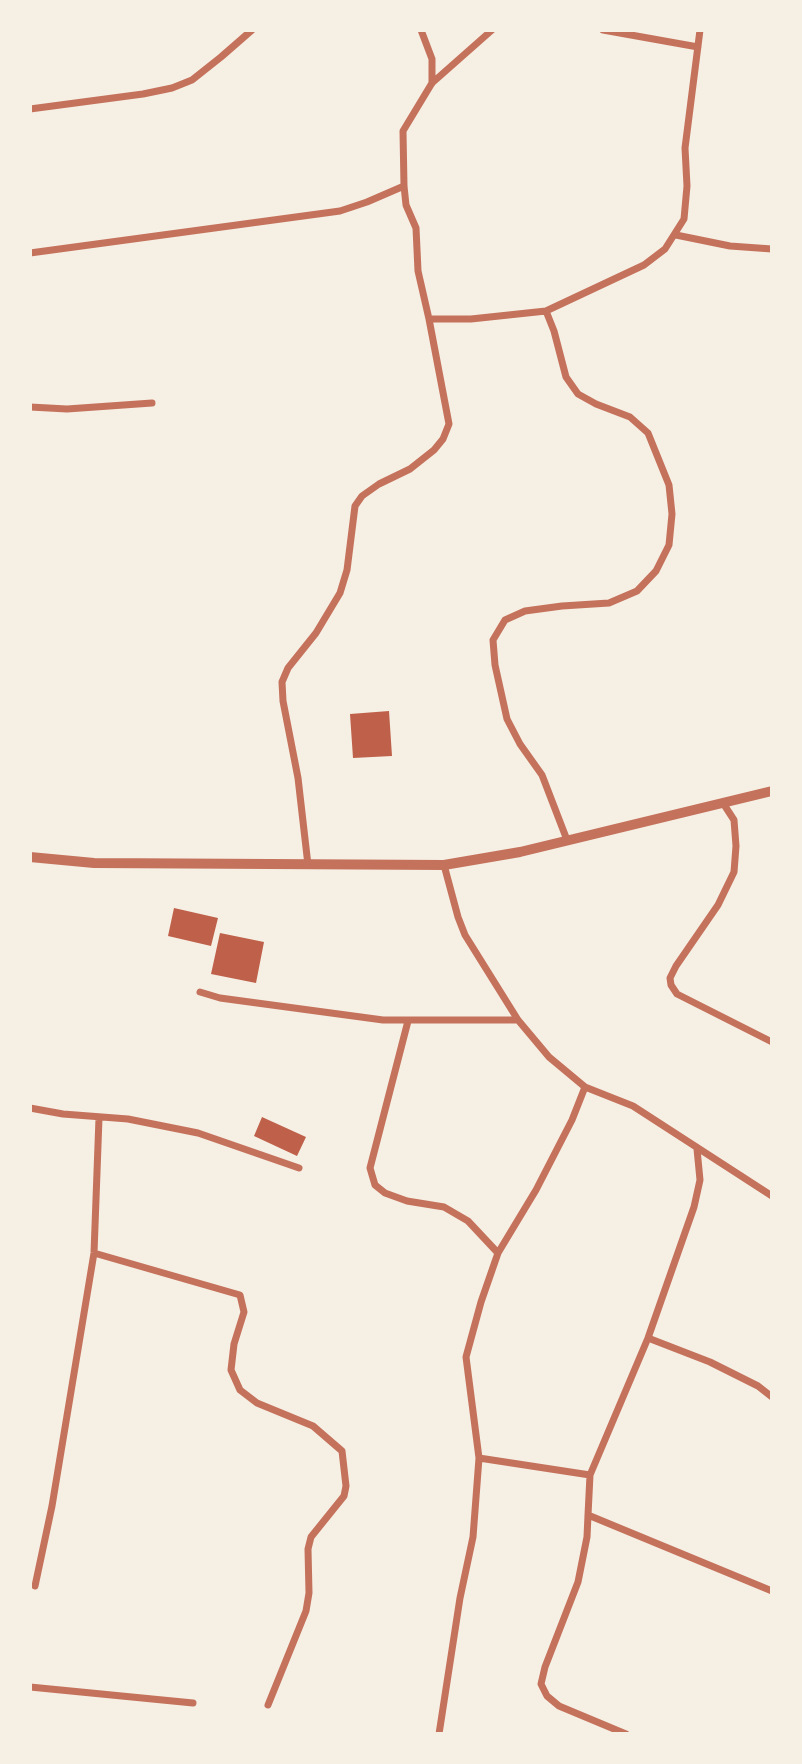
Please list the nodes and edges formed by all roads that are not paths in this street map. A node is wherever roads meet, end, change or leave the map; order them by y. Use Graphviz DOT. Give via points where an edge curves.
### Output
graph roads {
  1 [pos="251,30"];
  2 [pos="421,30"];
  3 [pos="490,30"];
  4 [pos="603,30"];
  5 [pos="700,30"];
  6 [pos="698,47"];
  7 [pos="432,83"];
  8 [pos="30,108"];
  9 [pos="404,186"];
  10 [pos="676,235"];
  11 [pos="772,249"];
  12 [pos="30,253"];
  13 [pos="546,311"];
  14 [pos="429,319"];
  15 [pos="152,403"];
  16 [pos="30,407"];
  17 [pos="772,791"];
  18 [pos="723,803"];
  19 [pos="567,840"];
  20 [pos="30,857"];
  21 [pos="307,865"];
  22 [pos="444,865"];
  23 [pos="200,992"];
  24 [pos="518,1020"];
  25 [pos="408,1021"];
  26 [pos="772,1042"];
  27 [pos="585,1087"];
  28 [pos="30,1108"];
  29 [pos="100,1118"];
  30 [pos="697,1149"];
  31 [pos="299,1168"];
  32 [pos="772,1196"];
  33 [pos="94,1253"];
  34 [pos="498,1253"];
  35 [pos="648,1338"];
  36 [pos="772,1397"];
  37 [pos="479,1458"];
  38 [pos="590,1475"];
  39 [pos="588,1516"];
  40 [pos="35,1586"];
  41 [pos="772,1591"];
  42 [pos="30,1687"];
  43 [pos="193,1703"];
  44 [pos="268,1705"];
  45 [pos="439,1734"];
  46 [pos="626,1734"];
  1 -- 8 [label="street" via="192,80 172,88"];
  2 -- 7 [label="street" via="432,59"];
  3 -- 7 [label="street"];
  4 -- 6 [label="street"];
  5 -- 6 [label="street"];
  6 -- 10 [label="street" via="685,148 684,219"];
  7 -- 9 [label="street" via="403,131"];
  9 -- 12 [label="street" via="340,211"];
  9 -- 14 [label="street" via="416,228 418,271"];
  10 -- 11 [label="street"];
  10 -- 13 [label="street" via="644,265"];
  13 -- 14 [label="street"];
  13 -- 19 [label="street" via="566,377 578,394 630,417 648,433 669,485 672,514 669,545 656,571 637,591 609,603 525,611 505,620 493,640 508,719 542,775"];
  14 -- 21 [label="street" via="449,424 443,439 410,469 379,484 355,506 340,593 282,681"];
  15 -- 16 [label="street"];
  17 -- 18 [label="street"];
  18 -- 19 [label="street"];
  18 -- 26 [label="street" via="734,820 734,872 718,905 676,966 671,985 677,994"];
  19 -- 22 [label="street"];
  20 -- 21 [label="street" via="94,863"];
  21 -- 22 [label="street"];
  22 -- 24 [label="street" via="465,936"];
  23 -- 25 [label="street"];
  24 -- 25 [label="street"];
  24 -- 27 [label="street" via="549,1057"];
  25 -- 34 [label="street" via="370,1168 375,1185 407,1201 444,1207 468,1221"];
  27 -- 30 [label="street" via="633,1106"];
  27 -- 34 [label="street" via="548,1167"];
  28 -- 29 [label="street"];
  29 -- 31 [label="street" via="198,1133"];
  29 -- 33 [label="street"];
  30 -- 32 [label="street"];
  30 -- 35 [label="street" via="700,1180 694,1207"];
  33 -- 40 [label="street"];
  33 -- 44 [label="street" via="240,1295 244,1312 231,1370 240,1390 257,1403 313,1426 342,1451 344,1496 311,1537 306,1611"];
  34 -- 37 [label="street" via="466,1357"];
  35 -- 36 [label="street" via="710,1362"];
  35 -- 38 [label="street"];
  37 -- 38 [label="street"];
  37 -- 45 [label="street" via="473,1537"];
  38 -- 39 [label="street"];
  39 -- 41 [label="street"];
  39 -- 46 [label="street" via="578,1582 541,1684 559,1706"];
  42 -- 43 [label="street"];
}
